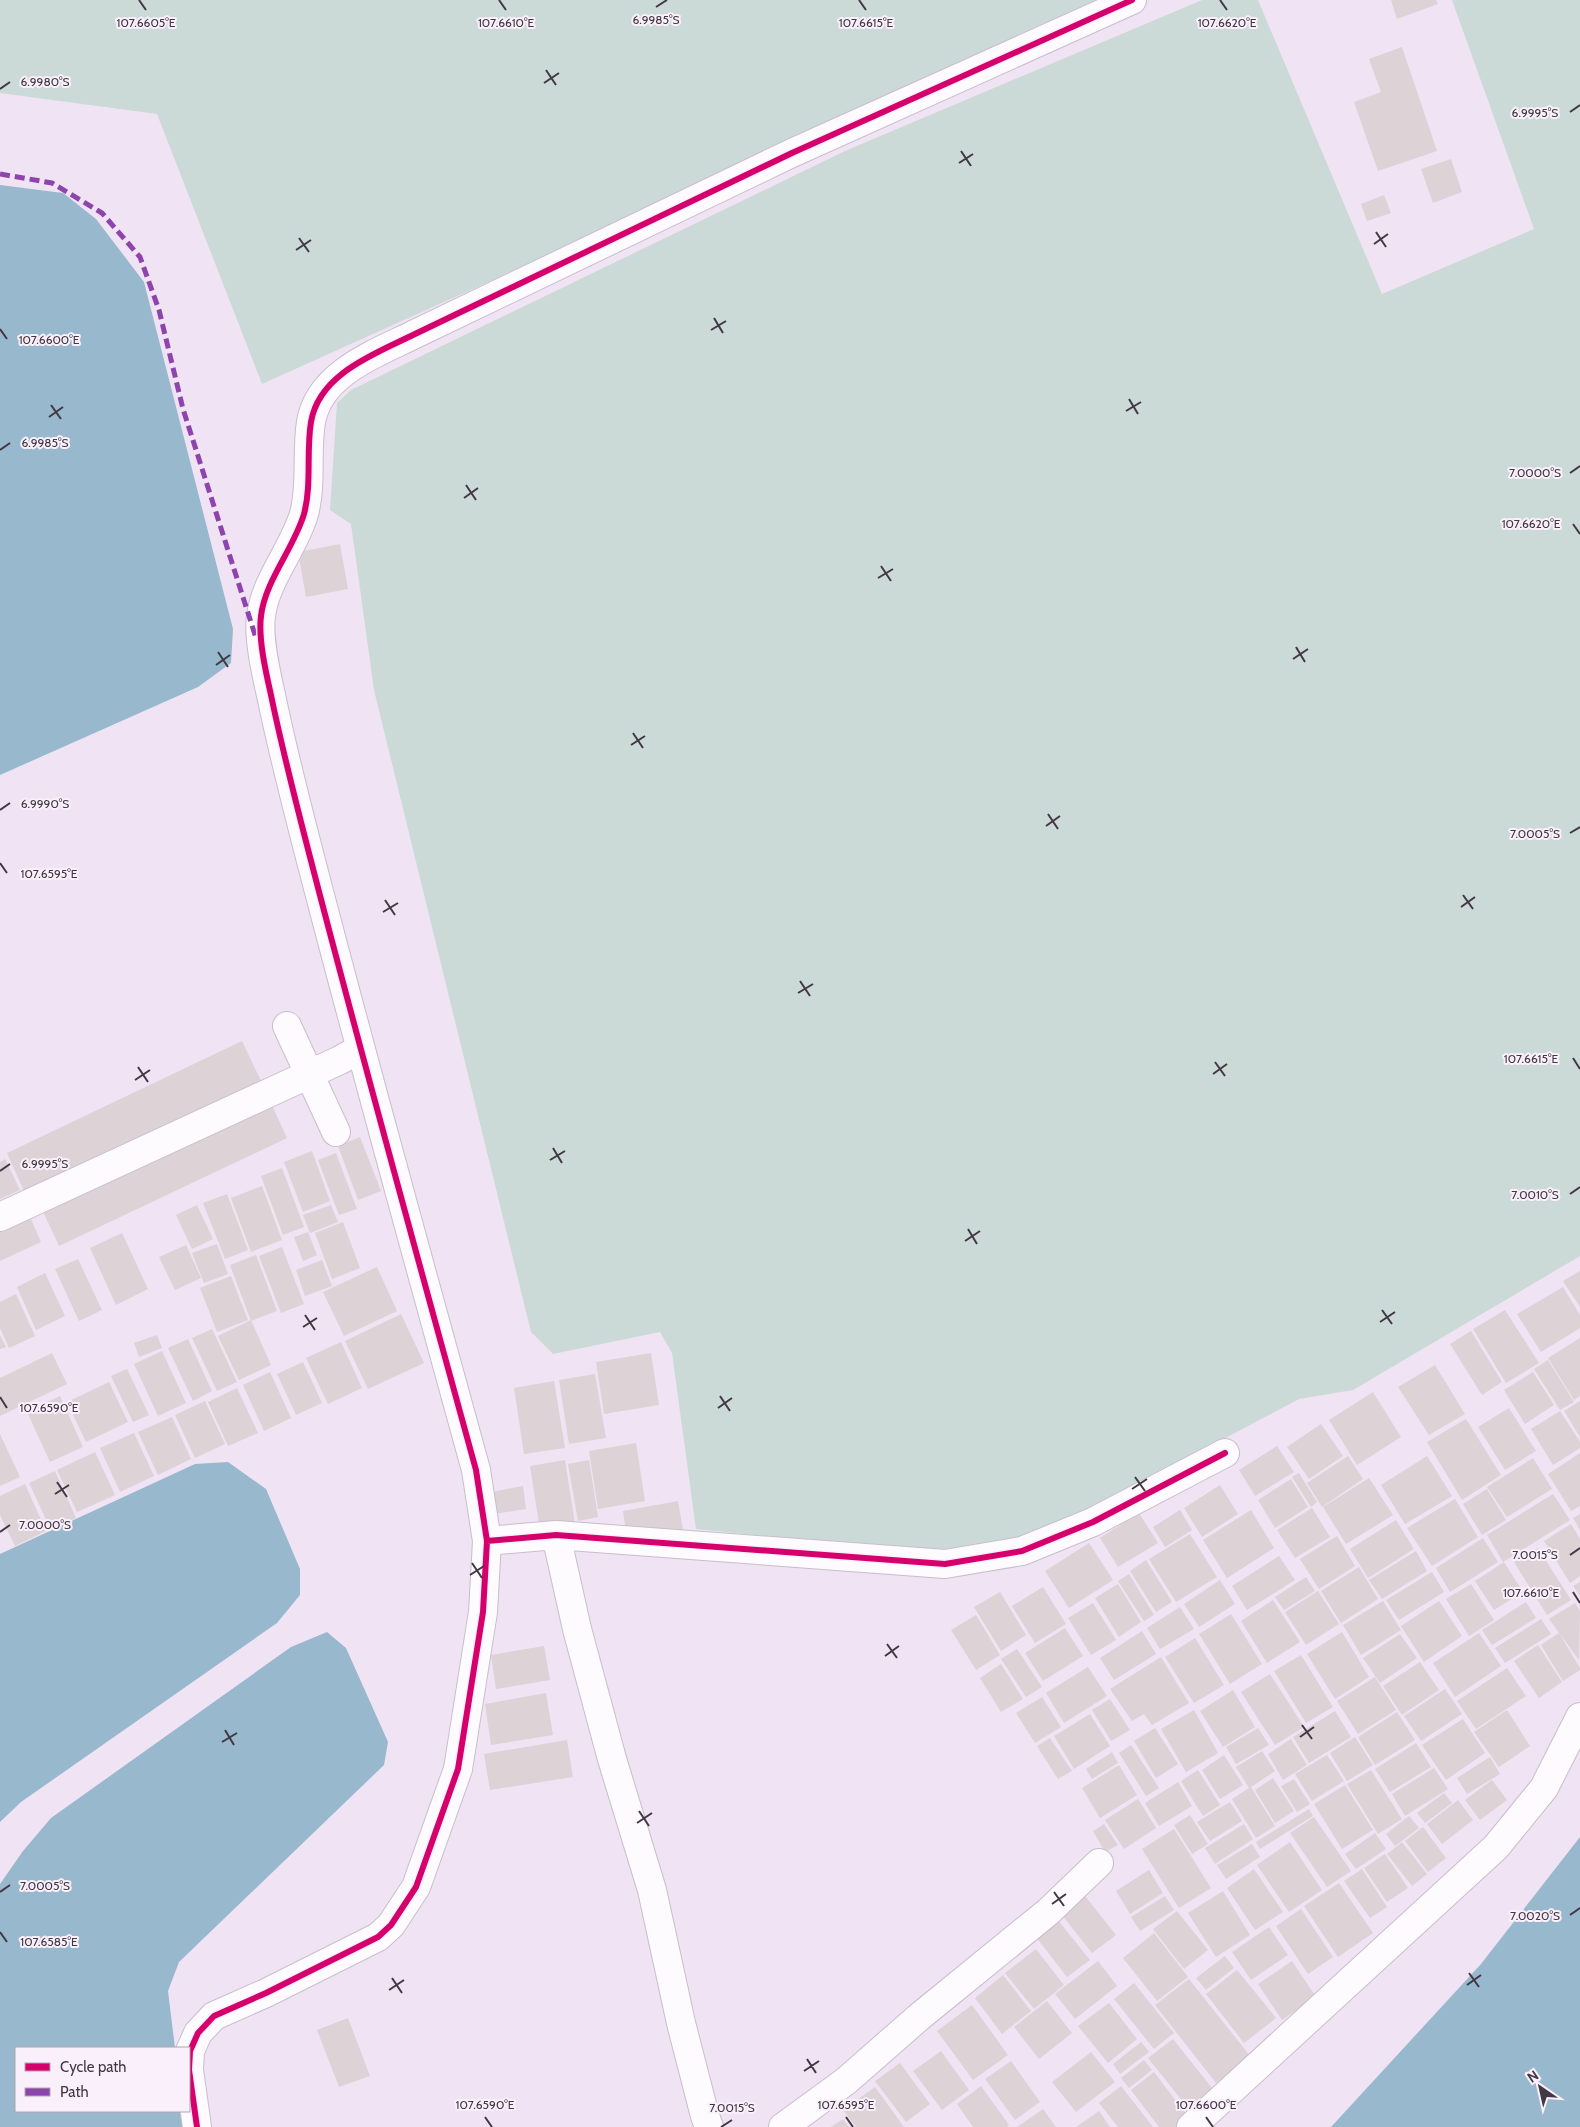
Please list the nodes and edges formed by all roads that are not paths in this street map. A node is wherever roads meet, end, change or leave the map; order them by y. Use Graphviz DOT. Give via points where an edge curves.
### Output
graph roads {
  1 [pos="1132,0"];
  2 [pos="287,1026"];
  3 [pos="360,1049"];
  4 [pos="310,1074"];
  5 [pos="336,1132"];
  6 [pos="0,1217"];
  7 [pos="1225,1453"];
  8 [pos="550,1535"];
  9 [pos="497,1539"];
  10 [pos="1580,1717"];
  11 [pos="1099,1863"];
  12 [pos="190,2051"];
  13 [pos="190,2077"];
  14 [pos="197,2127"];
  15 [pos="709,2127"];
  16 [pos="783,2127"];
  17 [pos="1190,2127"];
  1 -- 3 [label="street" via="792,153 424,330 351,368 327,388 317,402 311,422 304,512 297,534 272,581 260,616 263,659 284,760"];
  2 -- 4 [label="street"];
  3 -- 4 [label="street"];
  3 -- 9 [label="street"];
  4 -- 5 [label="street"];
  4 -- 6 [label="street"];
  7 -- 8 [label="street" via="1093,1522 1022,1551 945,1564"];
  8 -- 9 [label="street"];
  8 -- 15 [label="street" via="609,1750 652,1890 681,2023"];
  9 -- 12 [label="street" via="458,1770 416,1887 391,1925 378,1937 266,1994 214,2016 198,2033"];
  10 -- 17 [label="street" via="1544,1788 1496,1847"];
  11 -- 16 [label="street" via="1048,1912 919,2016 846,2081"];
  13 -- 14 [label="street"];
}
